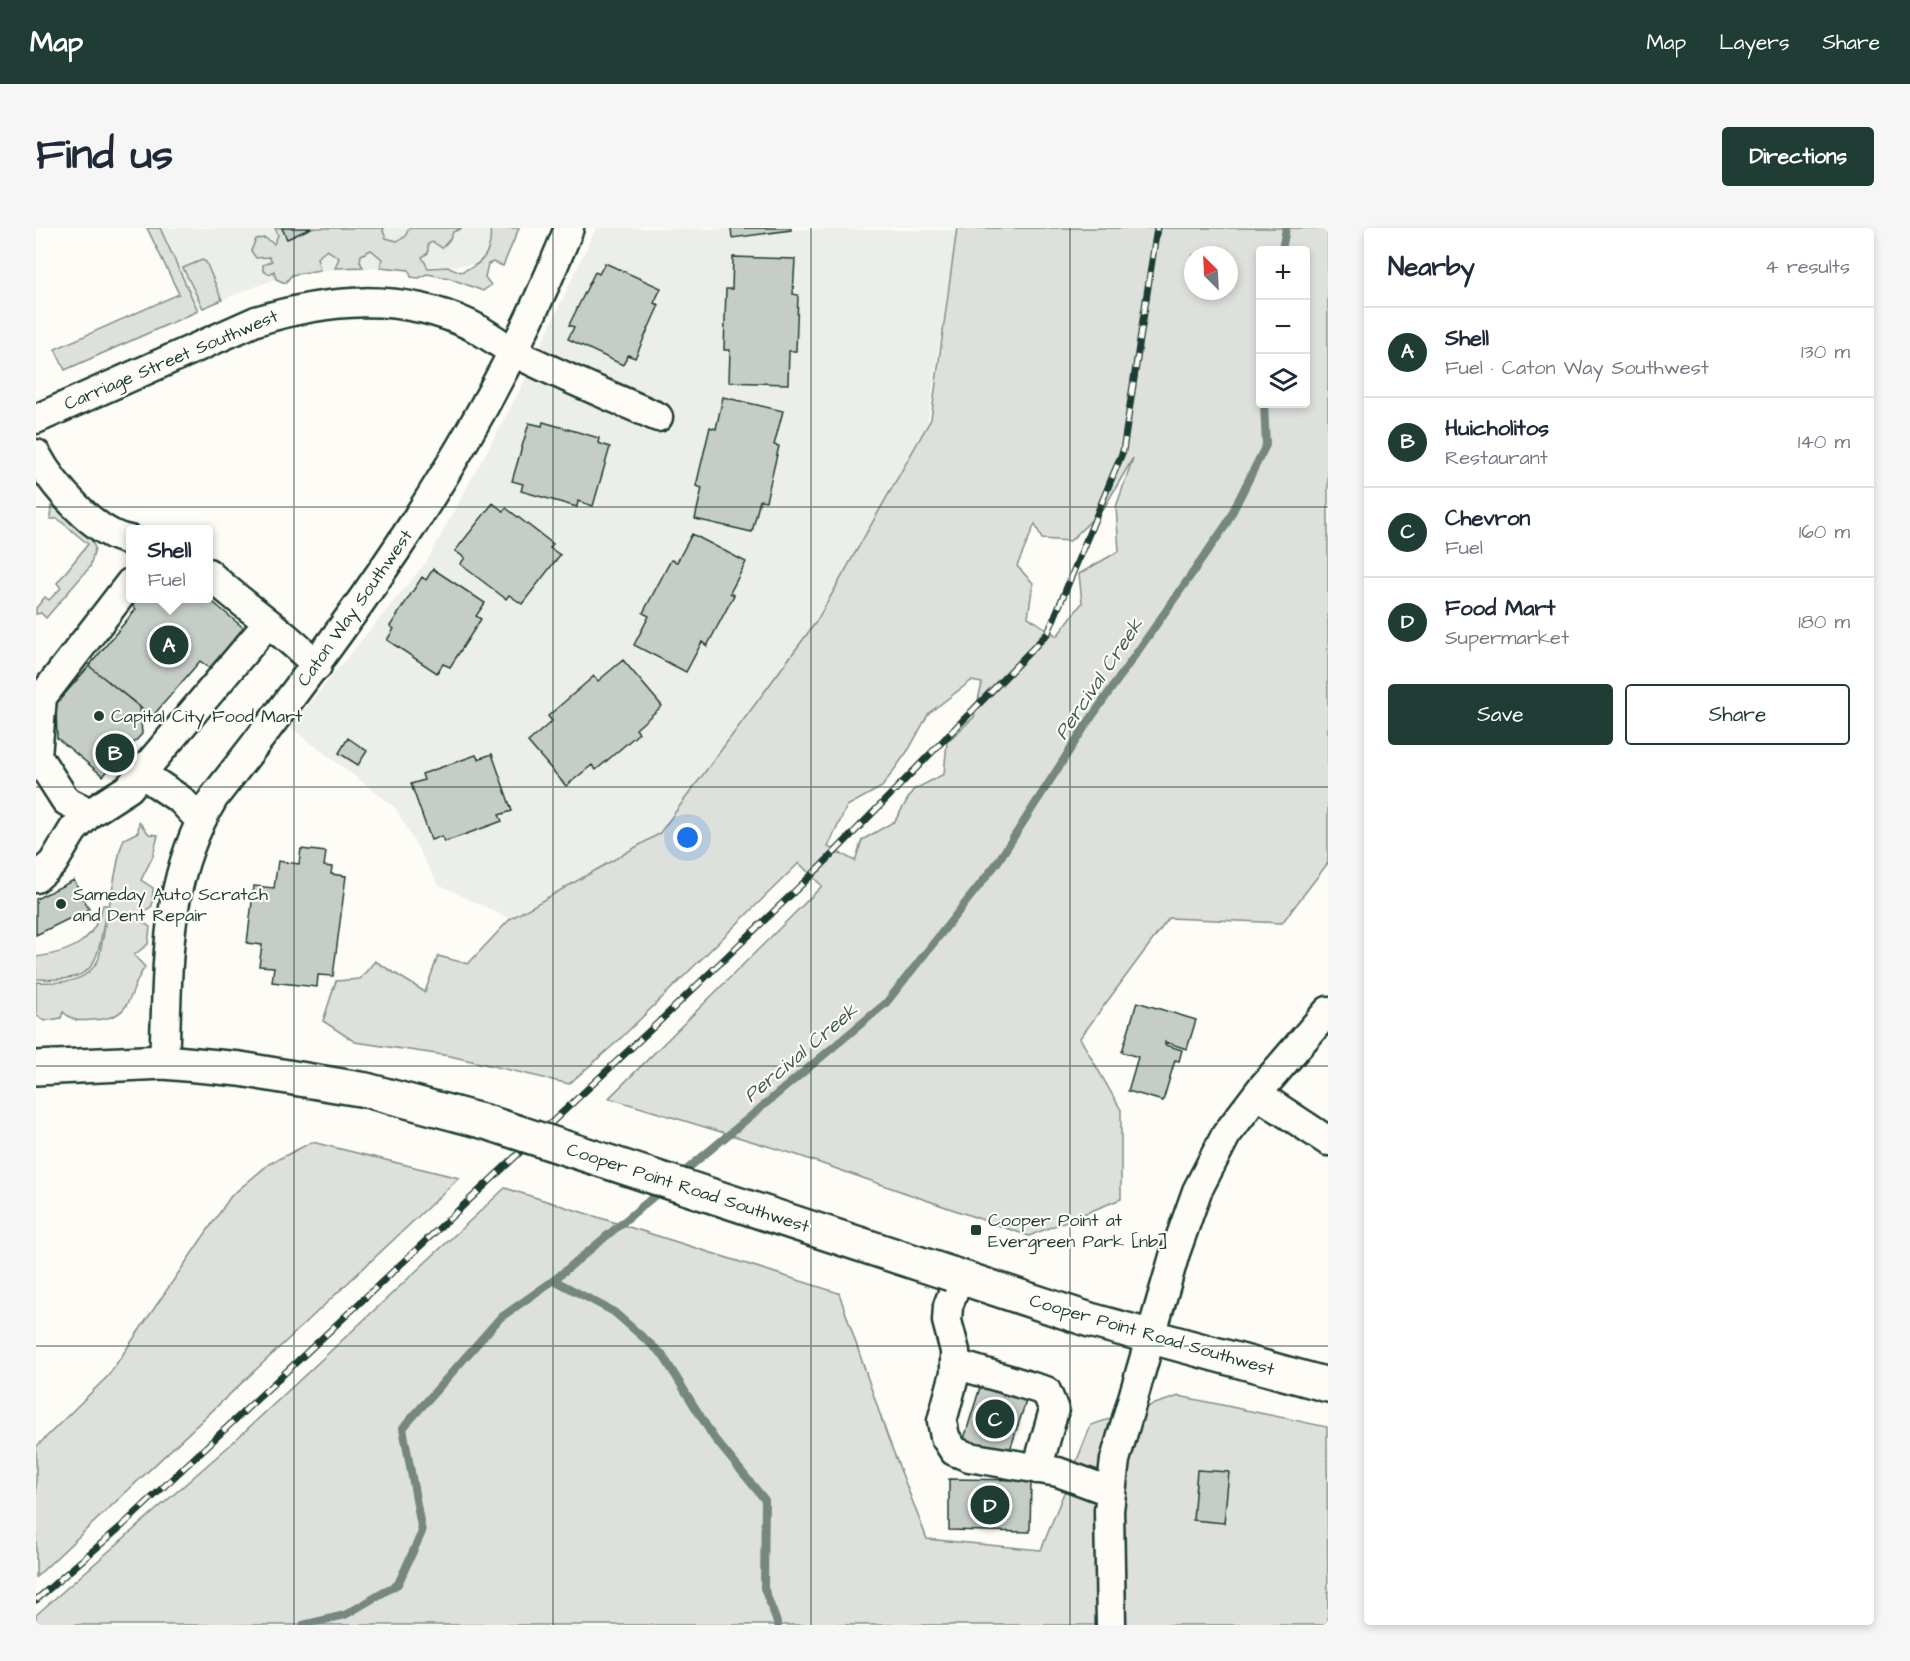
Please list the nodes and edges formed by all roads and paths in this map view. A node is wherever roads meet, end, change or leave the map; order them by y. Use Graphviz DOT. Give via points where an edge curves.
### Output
graph roads {
  1 [pos="569,228"];
  2 [pos="513,351"];
  3 [pos="658,417"];
  4 [pos="36,419"];
  5 [pos="36,454"];
  6 [pos="126,538"];
  7 [pos="213,577"];
  8 [pos="126,589"];
  9 [pos="268,623"];
  10 [pos="317,666"];
  11 [pos="38,710"];
  12 [pos="141,773"];
  13 [pos="90,813"];
  14 [pos="200,820"];
  15 [pos="36,878"];
  16 [pos="1328,1011"];
  17 [pos="164,1062"];
  18 [pos="36,1068"];
  19 [pos="1257,1094"];
  20 [pos="1328,1142"];
  21 [pos="955,1276"];
  22 [pos="1150,1335"];
  23 [pos="955,1364"];
  24 [pos="1328,1385"];
  25 [pos="1037,1469"];
  26 [pos="1109,1491"];
  27 [pos="1111,1625"];
  1 -- 2 [label="street, Caton Way Southwest"];
  2 -- 3 [label="street, Carriage Street Southwest"];
  2 -- 4 [label="street, Carriage Street Southwest" via="472,326 435,310 391,302 331,303 293,309 256,321"];
  2 -- 10 [label="street, Caton Way Southwest" via="441,482"];
  5 -- 6 [label="street" via="46,474 74,503 106,531"];
  7 -- 9 [label="street"];
  8 -- 11 [label="street"];
  9 -- 10 [label="street" via="297,644"];
  9 -- 12 [label="street"];
  10 -- 14 [label="street, Caton Way Southwest"];
  11 -- 13 [label="street" via="37,756 66,801"];
  12 -- 13 [label="street" via="129,788"];
  12 -- 14 [label="street" via="181,800"];
  13 -- 15 [label="street" via="73,830 53,863"];
  14 -- 17 [label="street, Caton Way Southwest" via="176,886 170,926"];
  16 -- 19 [label="street"];
  17 -- 18 [label="main road, Cooper Point Road Southwest"];
  17 -- 21 [label="main road, Cooper Point Road Southwest, bridge" via="240,1069 349,1087 489,1124"];
  19 -- 20 [label="street"];
  19 -- 22 [label="street" via="1226,1135 1197,1191"];
  21 -- 22 [label="main road, Cooper Point Road Southwest" via="1090,1320"];
  21 -- 23 [label="street" via="947,1321"];
  22 -- 24 [label="main road, Cooper Point Road Southwest"];
  22 -- 26 [label="street"];
  23 -- 25 [label="street" via="942,1421 945,1437 954,1451"];
  23 -- 25 [label="street" via="1046,1391 1054,1410"];
  25 -- 26 [label="street" via="1058,1472"];
  26 -- 27 [label="street"];
}
